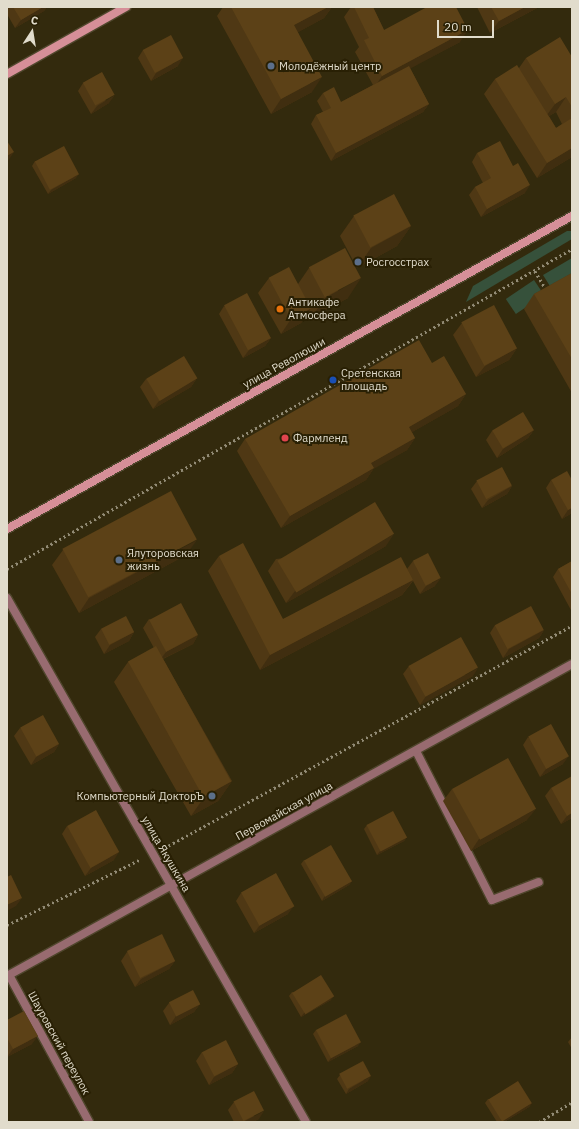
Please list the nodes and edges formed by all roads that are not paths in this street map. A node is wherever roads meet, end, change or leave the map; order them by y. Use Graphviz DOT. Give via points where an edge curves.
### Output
graph roads {
  1 [pos="126,7"];
  2 [pos="7,74"];
  3 [pos="572,216"];
  4 [pos="7,529"];
  5 [pos="7,598"];
  6 [pos="572,664"];
  7 [pos="416,750"];
  8 [pos="539,882"];
  9 [pos="172,886"];
  10 [pos="8,975"];
  11 [pos="89,1122"];
  12 [pos="306,1122"];
  1 -- 2 [label="main road"];
  3 -- 4 [label="main road, улица Революции"];
  5 -- 9 [label="street, улица Якушкина"];
  6 -- 7 [label="street, Первомайская улица"];
  7 -- 8 [label="street" via="492,900"];
  7 -- 9 [label="street, Первомайская улица"];
  9 -- 10 [label="street, Первомайская улица"];
  9 -- 12 [label="street, улица Якушкина"];
  10 -- 11 [label="street, Шауровский переулок"];
}
